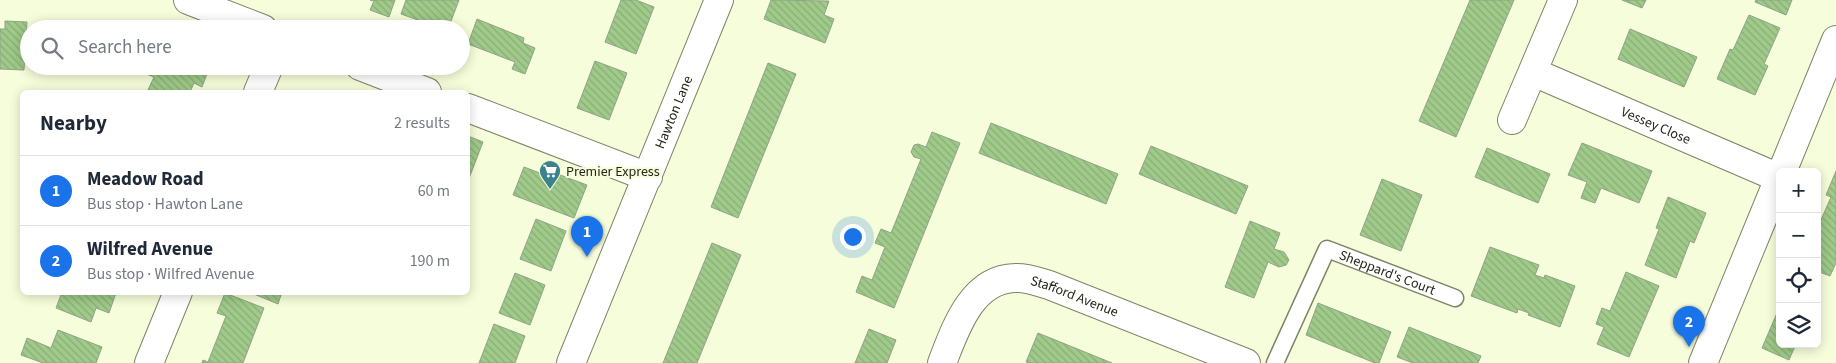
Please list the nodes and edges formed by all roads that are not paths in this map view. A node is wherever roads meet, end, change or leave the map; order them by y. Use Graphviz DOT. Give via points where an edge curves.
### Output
graph roads {
  1 [pos="188,0"];
  2 [pos="719,0"];
  3 [pos="1563,0"];
  4 [pos="240,20"];
  5 [pos="1836,40"];
  6 [pos="1533,72"];
  7 [pos="265,75"];
  8 [pos="383,75"];
  9 [pos="1829,78"];
  10 [pos="259,90"];
  11 [pos="422,90"];
  12 [pos="470,109"];
  13 [pos="1512,120"];
  14 [pos="1784,168"];
  15 [pos="1776,173"];
  16 [pos="648,177"];
  17 [pos="1776,185"];
  18 [pos="177,295"];
  19 [pos="1454,298"];
  20 [pos="149,363"];
  21 [pos="571,363"];
  22 [pos="942,363"];
  23 [pos="1246,363"];
  24 [pos="1275,363"];
  25 [pos="1703,363"];
  1 -- 4 [label="street"];
  2 -- 16 [label="street, Hawton Lane"];
  3 -- 6 [label="street"];
  5 -- 9 [label="street"];
  6 -- 13 [label="street"];
  6 -- 15 [label="street, Vessey Close"];
  7 -- 10 [label="street"];
  8 -- 11 [label="street"];
  9 -- 14 [label="street"];
  12 -- 16 [label="street"];
  16 -- 21 [label="street, Hawton Lane"];
  17 -- 25 [label="street"];
  18 -- 20 [label="street"];
  19 -- 24 [label="lane, Sheppard's Court" via="1326,249"];
  22 -- 23 [label="street, Stafford Avenue" via="965,310 987,287 1014,278 1049,285"];
}
